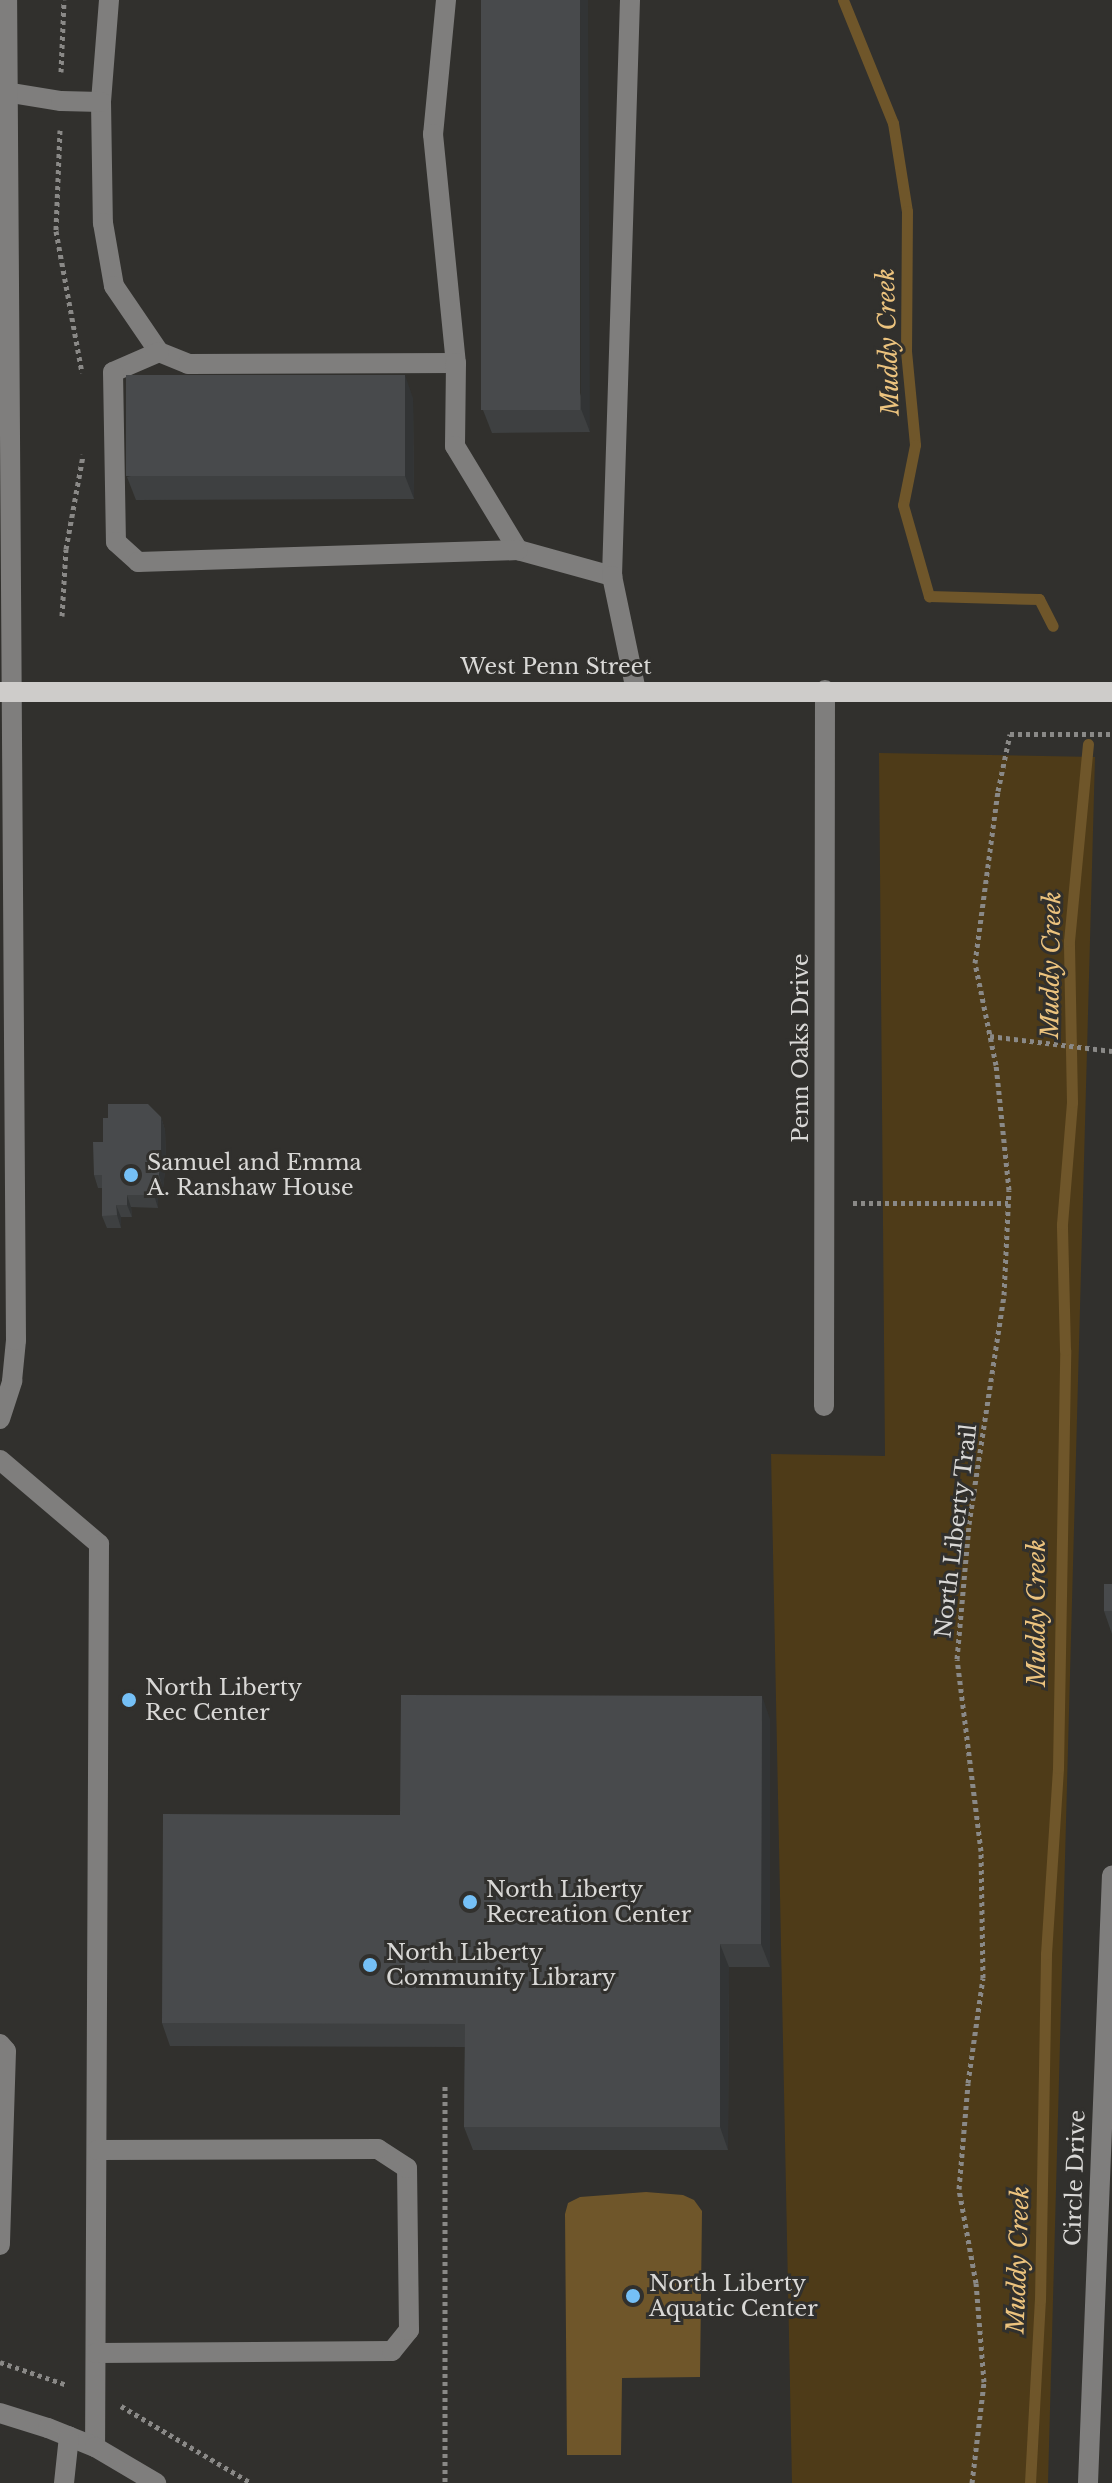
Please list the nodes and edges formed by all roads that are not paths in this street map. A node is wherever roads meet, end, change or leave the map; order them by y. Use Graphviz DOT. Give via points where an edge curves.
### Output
graph roads {
  1 [pos="7,0"];
  2 [pos="109,0"];
  3 [pos="446,0"];
  4 [pos="630,0"];
  5 [pos="4,91"];
  6 [pos="101,102"];
  7 [pos="159,352"];
  8 [pos="456,363"];
  9 [pos="5,405"];
  10 [pos="518,550"];
  11 [pos="612,576"];
  12 [pos="825,690"];
  13 [pos="636,691"];
  14 [pos="7,692"];
  15 [pos="1112,692"];
  16 [pos="7,829"];
  17 [pos="8,1098"];
  18 [pos="8,1167"];
  19 [pos="824,1406"];
  20 [pos="0,1419"];
  21 [pos="0,1460"];
  22 [pos="1112,1875"];
  23 [pos="0,2044"];
  24 [pos="97,2150"];
  25 [pos="1105,2208"];
  26 [pos="1,2223"];
  27 [pos="0,2245"];
  28 [pos="96,2353"];
  29 [pos="0,2413"];
  30 [pos="69,2436"];
  31 [pos="95,2447"];
  32 [pos="64,2483"];
  33 [pos="156,2483"];
  34 [pos="1088,2483"];
  1 -- 5 [label="street"];
  2 -- 6 [label="street"];
  3 -- 8 [label="street" via="433,134"];
  4 -- 11 [label="street"];
  5 -- 6 [label="street"];
  5 -- 9 [label="street"];
  6 -- 7 [label="street" via="103,223 114,286"];
  7 -- 8 [label="street" via="188,364"];
  7 -- 10 [label="street" via="113,372 116,542 138,562"];
  8 -- 10 [label="street" via="455,446"];
  9 -- 14 [label="street"];
  10 -- 11 [label="street"];
  11 -- 13 [label="street"];
  12 -- 13 [label="main road, West Penn Street"];
  12 -- 15 [label="main road, West Penn Street"];
  12 -- 19 [label="street, Penn Oaks Drive"];
  13 -- 14 [label="main road, West Penn Street"];
  14 -- 16 [label="street"];
  16 -- 17 [label="street"];
  17 -- 18 [label="street"];
  18 -- 20 [label="street" via="16,1340 12,1381"];
  21 -- 24 [label="street" via="99,1544"];
  22 -- 25 [label="street, Circle Drive"];
  23 -- 26 [label="street" via="6,2051"];
  24 -- 28 [label="street"];
  24 -- 28 [label="street" via="378,2149 407,2168 409,2330 392,2351"];
  25 -- 34 [label="street, Circle Drive"];
  26 -- 27 [label="street"];
  28 -- 31 [label="street"];
  29 -- 30 [label="street"];
  30 -- 31 [label="street"];
  30 -- 32 [label="street"];
  31 -- 33 [label="street"];
}
